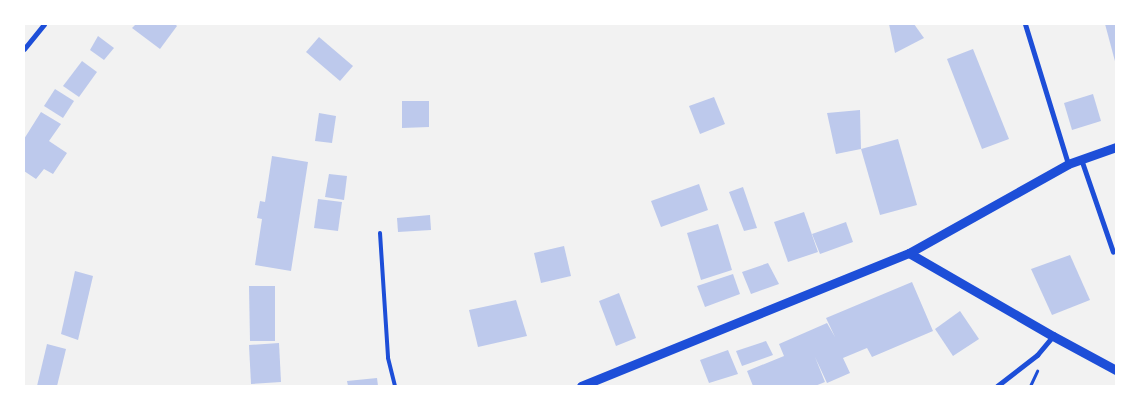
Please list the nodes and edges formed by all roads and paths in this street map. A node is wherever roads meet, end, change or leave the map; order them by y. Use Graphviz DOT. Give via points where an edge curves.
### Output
graph roads {
  1 [pos="44,24"];
  2 [pos="1024,24"];
  3 [pos="24,49"];
  4 [pos="1116,147"];
  5 [pos="1081,159"];
  6 [pos="1068,164"];
  7 [pos="380,233"];
  8 [pos="1113,252"];
  9 [pos="909,253"];
  10 [pos="1053,336"];
  11 [pos="1116,370"];
  12 [pos="395,386"];
  13 [pos="581,386"];
  14 [pos="998,386"];
  1 -- 3 [label="street"];
  2 -- 6 [label="street"];
  4 -- 5 [label="street"];
  5 -- 6 [label="street"];
  5 -- 8 [label="street"];
  6 -- 9 [label="street"];
  7 -- 12 [label="lane" via="388,358"];
  9 -- 10 [label="street"];
  9 -- 13 [label="street"];
  10 -- 11 [label="street"];
  10 -- 14 [label="street" via="1037,355"];
}
